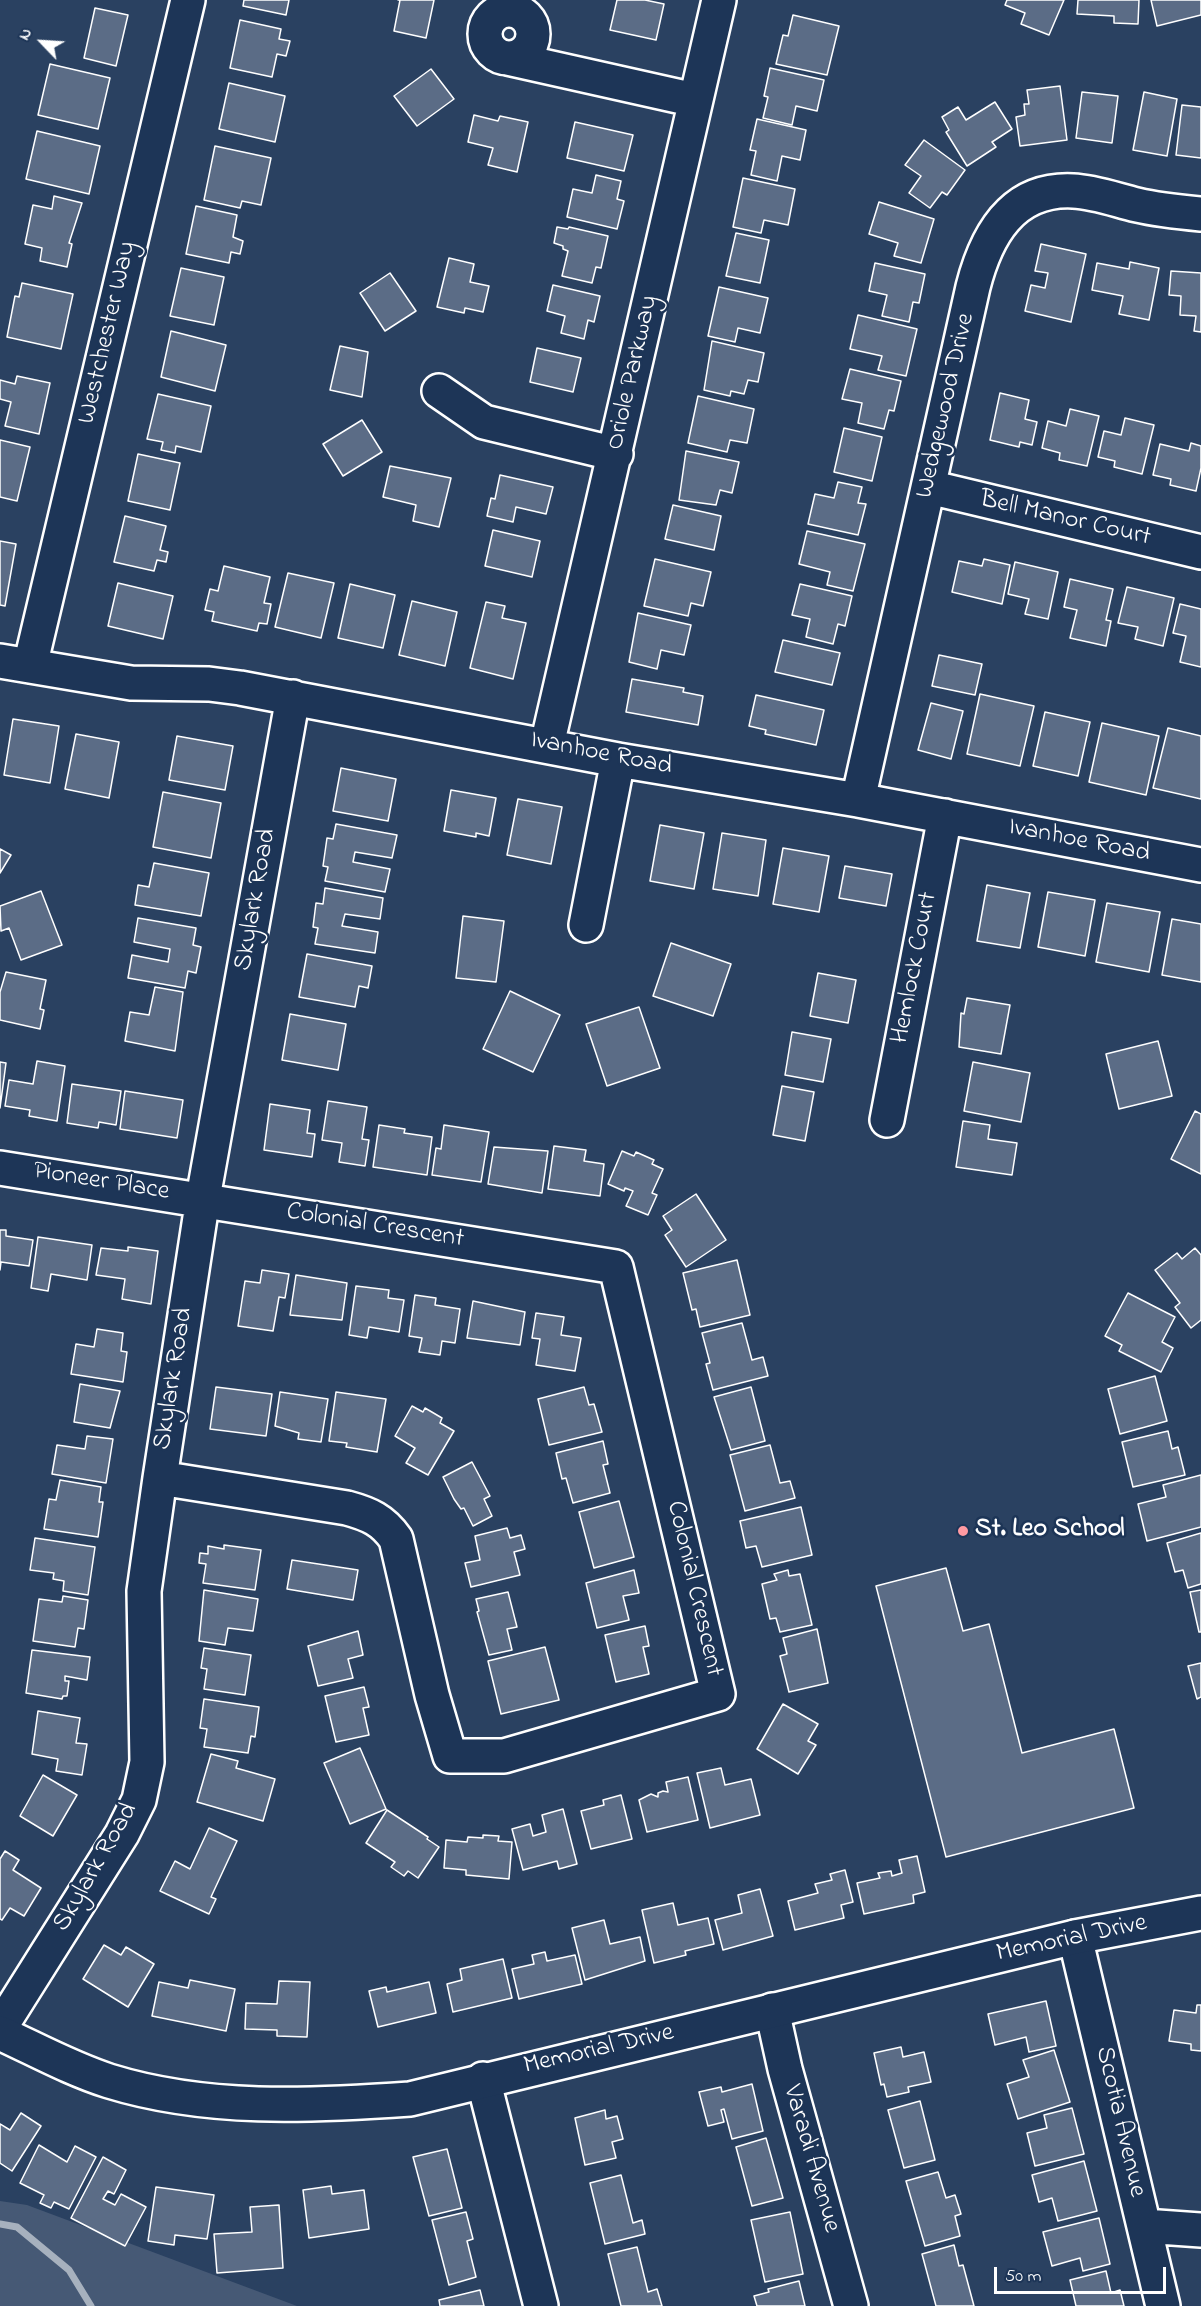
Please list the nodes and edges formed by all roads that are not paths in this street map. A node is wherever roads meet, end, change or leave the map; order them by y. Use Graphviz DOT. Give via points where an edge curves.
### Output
graph roads {
  1 [pos="188,0"];
  2 [pos="719,0"];
  3 [pos="507,58"];
  4 [pos="695,100"];
  5 [pos="1201,214"];
  6 [pos="440,391"];
  7 [pos="616,454"];
  8 [pos="929,487"];
  9 [pos="1201,552"];
  10 [pos="15,663"];
  11 [pos="293,697"];
  12 [pos="547,745"];
  13 [pos="618,760"];
  14 [pos="858,800"];
  15 [pos="945,816"];
  16 [pos="1201,865"];
  17 [pos="586,925"];
  18 [pos="887,1120"];
  19 [pos="0,1168"];
  20 [pos="203,1198"];
  21 [pos="160,1478"];
  22 [pos="1201,1913"];
  23 [pos="1075,1937"];
  24 [pos="772,2010"];
  25 [pos="0,2030"];
  26 [pos="483,2079"];
  27 [pos="1144,2226"];
  28 [pos="1201,2230"];
  29 [pos="541,2306"];
  30 [pos="852,2306"];
  31 [pos="1163,2306"];
  1 -- 10 [label="street, Westchester Way"];
  2 -- 4 [label="street, Oriole Parkway"];
  3 -- 4 [label="street"];
  4 -- 7 [label="street, Oriole Parkway"];
  5 -- 8 [label="street, Wedgewood Drive" via="1173,212 1074,191 1037,198 1019,206 1003,220 980,260"];
  6 -- 7 [label="street" via="484,422"];
  7 -- 12 [label="street, Oriole Parkway"];
  8 -- 9 [label="street, Bell Manor Court"];
  8 -- 14 [label="street, Wedgewood Drive"];
  10 -- 11 [label="street, Ivanhoe Road" via="131,683 225,685"];
  11 -- 12 [label="street, Ivanhoe Road"];
  11 -- 20 [label="street, Skylark Road"];
  12 -- 13 [label="street, Ivanhoe Road"];
  13 -- 14 [label="street, Ivanhoe Road"];
  13 -- 17 [label="street"];
  14 -- 15 [label="street, Ivanhoe Road"];
  15 -- 16 [label="street, Ivanhoe Road"];
  15 -- 18 [label="street, Hemlock Court"];
  19 -- 20 [label="street, Pioneer Place"];
  20 -- 21 [label="street, Skylark Road"];
  20 -- 21 [label="street, Colonial Crescent" via="616,1267 718,1694 504,1756 450,1756 396,1539 386,1524 370,1514 347,1508"];
  21 -- 25 [label="street, Skylark Road" via="144,1591 147,1762 139,1800 122,1834"];
  22 -- 23 [label="street, Memorial Drive"];
  23 -- 24 [label="street, Memorial Drive"];
  23 -- 27 [label="street, Scotia Avenue"];
  24 -- 26 [label="street, Memorial Drive"];
  24 -- 30 [label="street, Varadi Avenue"];
  25 -- 26 [label="street, Memorial Drive" via="109,2081 183,2098 322,2105 410,2099"];
  26 -- 29 [label="street"];
  27 -- 28 [label="street"];
  27 -- 31 [label="street, Scotia Avenue"];
}
